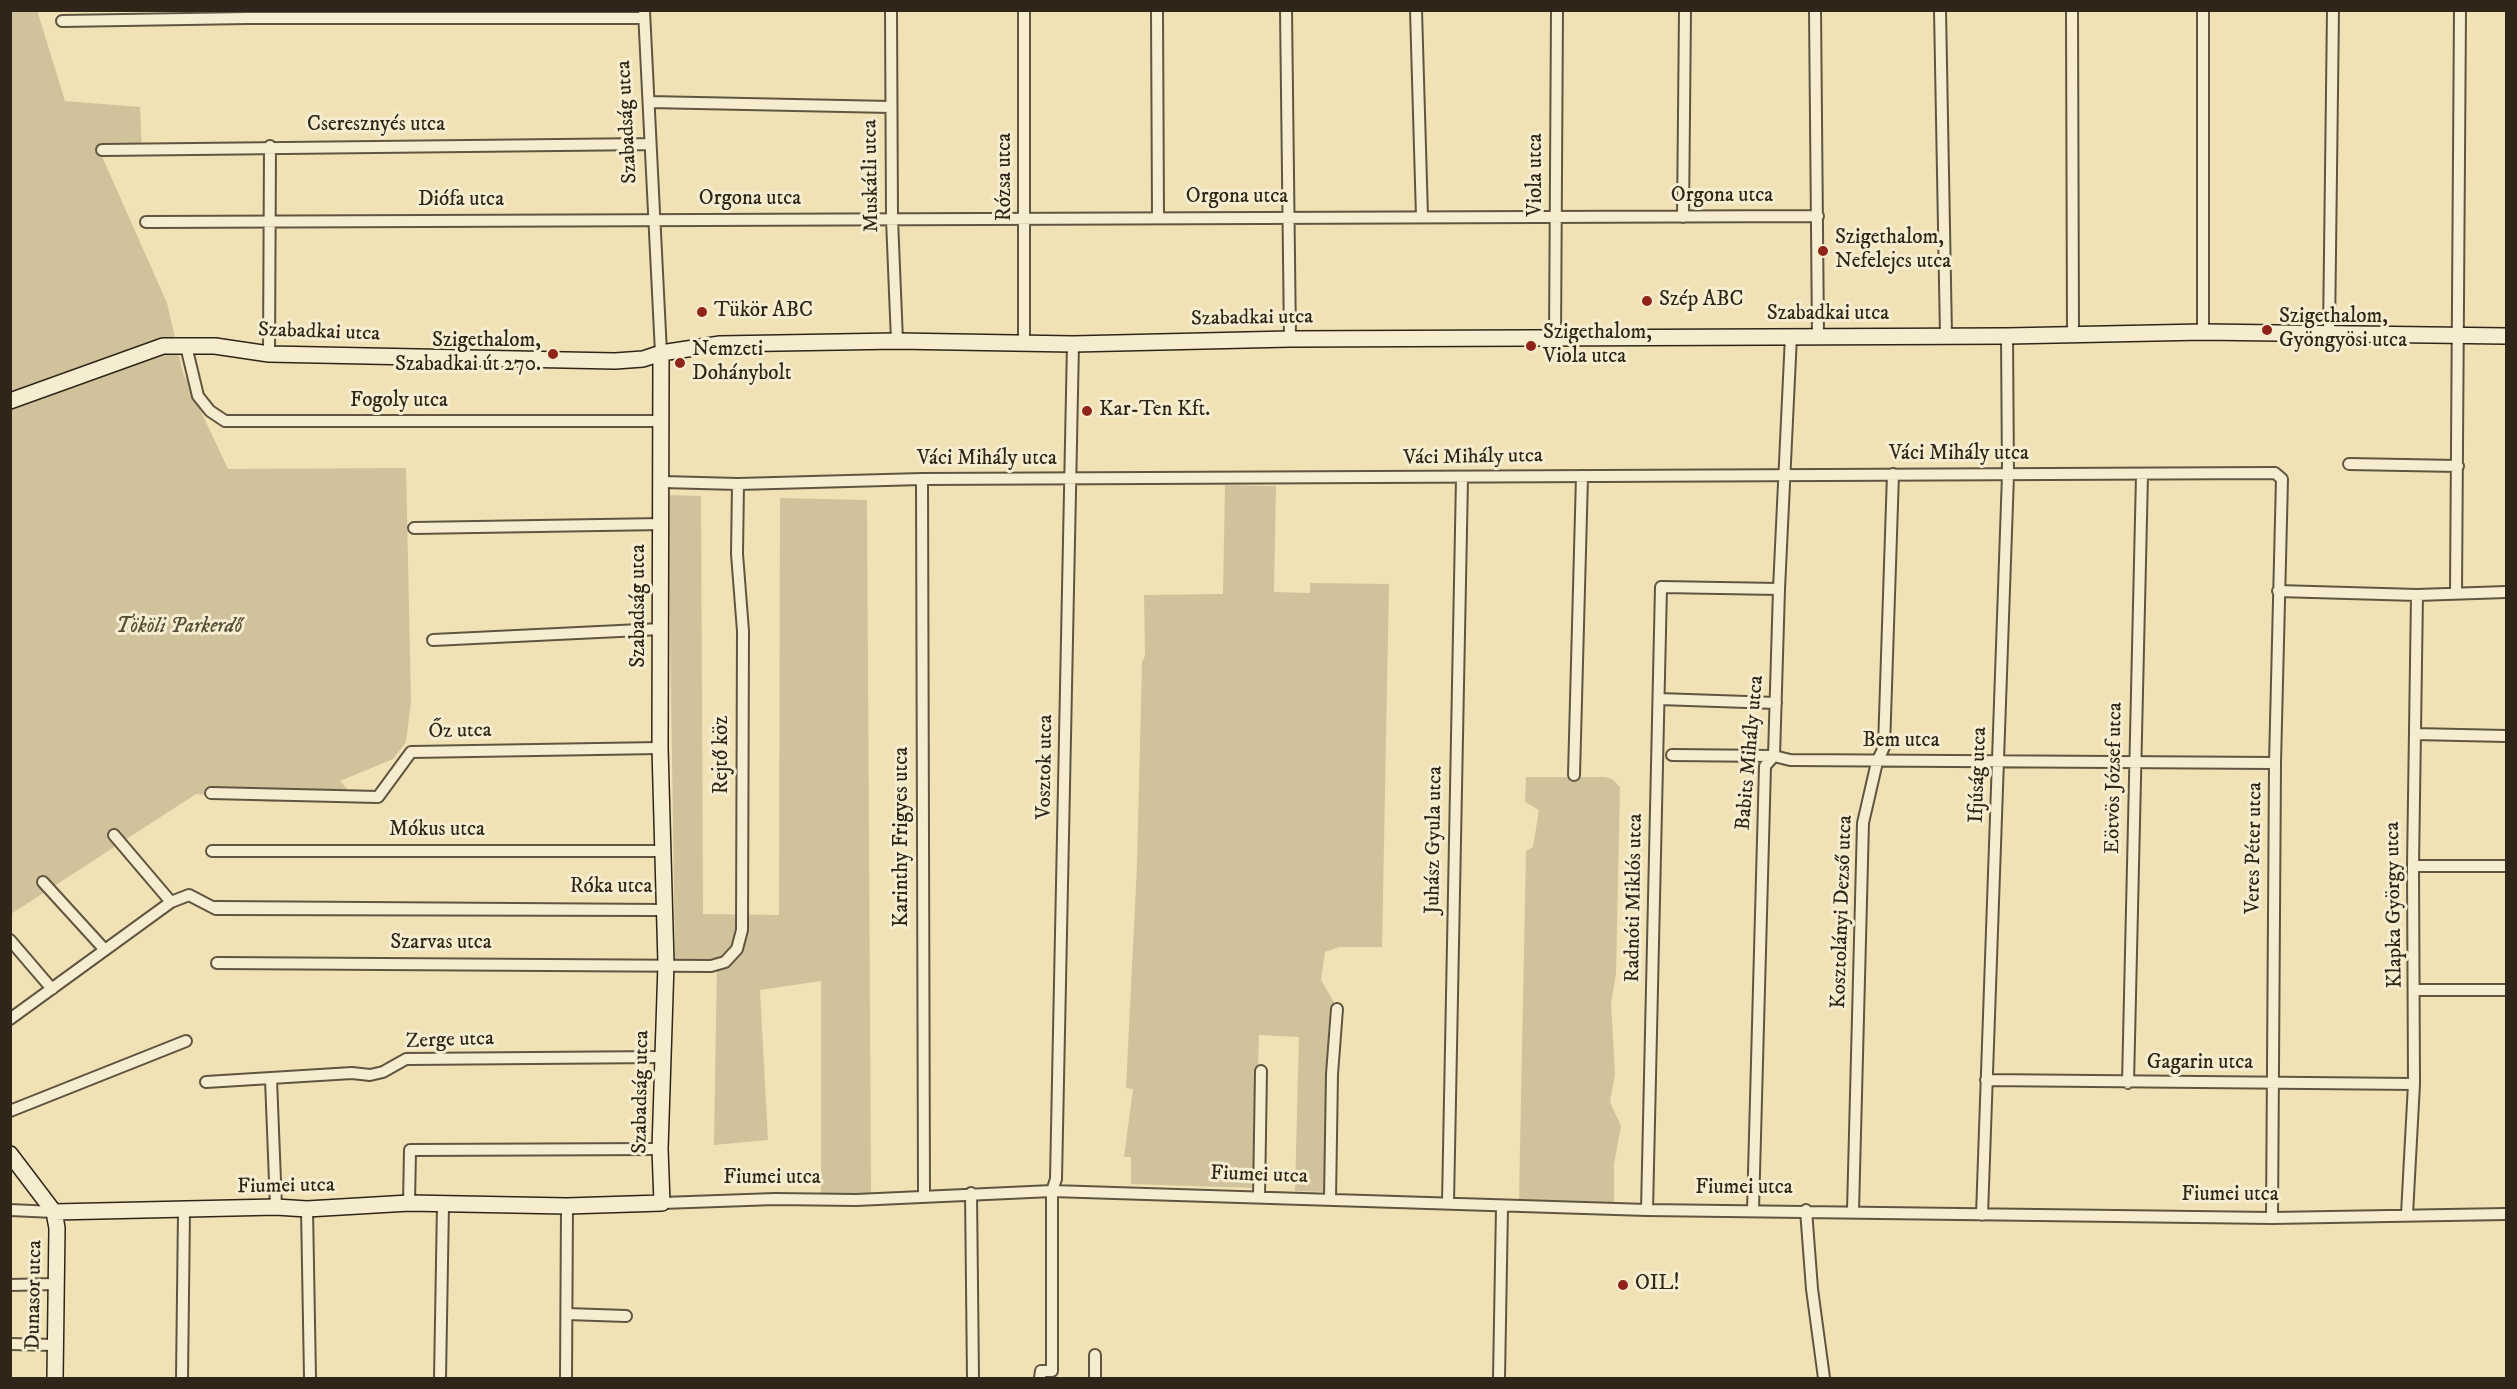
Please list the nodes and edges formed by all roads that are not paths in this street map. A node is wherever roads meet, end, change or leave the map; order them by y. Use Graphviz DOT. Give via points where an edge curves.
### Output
graph roads {
  1 [pos="891,10"];
  2 [pos="1024,10"];
  3 [pos="1157,10"];
  4 [pos="1286,10"];
  5 [pos="1416,10"];
  6 [pos="1557,10"];
  7 [pos="1685,10"];
  8 [pos="1815,10"];
  9 [pos="1940,10"];
  10 [pos="2072,10"];
  11 [pos="2203,10"];
  12 [pos="2333,10"];
  13 [pos="2460,10"];
  14 [pos="248,14"];
  15 [pos="644,14"];
  16 [pos="62,21"];
  17 [pos="649,102"];
  18 [pos="891,107"];
  19 [pos="650,144"];
  20 [pos="270,146"];
  21 [pos="102,150"];
  22 [pos="1818,216"];
  23 [pos="1158,217"];
  24 [pos="1422,217"];
  25 [pos="1683,217"];
  26 [pos="1026,218"];
  27 [pos="1288,218"];
  28 [pos="1556,218"];
  29 [pos="892,219"];
  30 [pos="655,220"];
  31 [pos="146,222"];
  32 [pos="268,222"];
  33 [pos="2204,332"];
  34 [pos="2073,334"];
  35 [pos="2329,334"];
  36 [pos="1791,336"];
  37 [pos="1818,336"];
  38 [pos="1946,336"];
  39 [pos="2007,336"];
  40 [pos="2506,336"];
  41 [pos="2460,337"];
  42 [pos="1290,339"];
  43 [pos="1555,339"];
  44 [pos="897,341"];
  45 [pos="1024,342"];
  46 [pos="1073,344"];
  47 [pos="186,346"];
  48 [pos="661,353"];
  49 [pos="269,354"];
  50 [pos="10,401"];
  51 [pos="661,422"];
  52 [pos="2349,464"];
  53 [pos="2458,466"];
  54 [pos="1784,474"];
  55 [pos="1893,474"];
  56 [pos="2008,475"];
  57 [pos="2142,475"];
  58 [pos="1582,476"];
  59 [pos="1462,478"];
  60 [pos="922,479"];
  61 [pos="1073,479"];
  62 [pos="2282,479"];
  63 [pos="663,482"];
  64 [pos="738,484"];
  65 [pos="662,524"];
  66 [pos="414,528"];
  67 [pos="1779,589"];
  68 [pos="2278,591"];
  69 [pos="2456,592"];
  70 [pos="2506,592"];
  71 [pos="2417,595"];
  72 [pos="661,629"];
  73 [pos="433,640"];
  74 [pos="1659,699"];
  75 [pos="1776,703"];
  76 [pos="2415,734"];
  77 [pos="2506,736"];
  78 [pos="660,748"];
  79 [pos="1672,755"];
  80 [pos="1774,756"];
  81 [pos="1999,761"];
  82 [pos="2135,761"];
  83 [pos="1877,762"];
  84 [pos="2275,763"];
  85 [pos="1574,775"];
  86 [pos="212,793"];
  87 [pos="114,835"];
  88 [pos="212,851"];
  89 [pos="662,851"];
  90 [pos="2413,866"];
  91 [pos="2506,866"];
  92 [pos="43,882"];
  93 [pos="171,902"];
  94 [pos="663,908"];
  95 [pos="10,940"];
  96 [pos="105,950"];
  97 [pos="216,963"];
  98 [pos="666,964"];
  99 [pos="52,989"];
  100 [pos="2415,990"];
  101 [pos="2506,990"];
  102 [pos="1337,1009"];
  103 [pos="10,1019"];
  104 [pos="186,1041"];
  105 [pos="663,1057"];
  106 [pos="1261,1071"];
  107 [pos="271,1079"];
  108 [pos="1986,1080"];
  109 [pos="206,1082"];
  110 [pos="2128,1083"];
  111 [pos="2272,1083"];
  112 [pos="2414,1084"];
  113 [pos="10,1111"];
  114 [pos="660,1149"];
  115 [pos="10,1154"];
  116 [pos="1052,1191"];
  117 [pos="971,1192"];
  118 [pos="924,1195"];
  119 [pos="1259,1197"];
  120 [pos="1330,1199"];
  121 [pos="409,1203"];
  122 [pos="662,1203"];
  123 [pos="1448,1203"];
  124 [pos="443,1204"];
  125 [pos="567,1206"];
  126 [pos="276,1207"];
  127 [pos="1502,1207"];
  128 [pos="307,1209"];
  129 [pos="10,1210"];
  130 [pos="1647,1210"];
  131 [pos="1753,1210"];
  132 [pos="1806,1210"];
  133 [pos="184,1211"];
  134 [pos="1853,1211"];
  135 [pos="54,1212"];
  136 [pos="2407,1214"];
  137 [pos="2506,1214"];
  138 [pos="1982,1215"];
  139 [pos="2272,1218"];
  140 [pos="56,1284"];
  141 [pos="10,1285"];
  142 [pos="567,1314"];
  143 [pos="627,1316"];
  144 [pos="10,1344"];
  145 [pos="55,1344"];
  146 [pos="1095,1356"];
  147 [pos="55,1378"];
  148 [pos="182,1378"];
  149 [pos="310,1378"];
  150 [pos="440,1378"];
  151 [pos="566,1378"];
  152 [pos="973,1378"];
  153 [pos="1040,1378"];
  154 [pos="1095,1378"];
  155 [pos="1499,1378"];
  156 [pos="1824,1378"];
  1 -- 18 [label="street, Muskátli utca"];
  2 -- 26 [label="street, Rózsa utca"];
  3 -- 23 [label="street"];
  4 -- 27 [label="street"];
  5 -- 24 [label="street"];
  6 -- 28 [label="street, Viola utca"];
  7 -- 25 [label="street"];
  8 -- 22 [label="street"];
  9 -- 38 [label="street"];
  10 -- 34 [label="street"];
  11 -- 33 [label="street"];
  12 -- 35 [label="street"];
  13 -- 41 [label="street"];
  14 -- 15 [label="street"];
  14 -- 16 [label="street"];
  15 -- 17 [label="street, Szabadság utca"];
  17 -- 18 [label="street"];
  17 -- 19 [label="street, Szabadság utca"];
  18 -- 29 [label="street, Muskátli utca"];
  19 -- 20 [label="street, Cseresznyés utca"];
  19 -- 30 [label="street, Szabadság utca"];
  20 -- 21 [label="street, Cseresznyés utca"];
  20 -- 32 [label="street"];
  22 -- 25 [label="street, Orgona utca"];
  22 -- 37 [label="street"];
  23 -- 26 [label="street, Orgona utca"];
  23 -- 27 [label="street, Orgona utca"];
  24 -- 27 [label="street, Orgona utca"];
  24 -- 28 [label="street, Orgona utca"];
  25 -- 28 [label="street, Orgona utca"];
  26 -- 29 [label="street, Orgona utca"];
  26 -- 45 [label="street, Rózsa utca"];
  27 -- 42 [label="street"];
  28 -- 43 [label="street, Viola utca"];
  29 -- 30 [label="street, Orgona utca"];
  29 -- 44 [label="street, Muskátli utca"];
  30 -- 32 [label="street, Diófa utca"];
  30 -- 48 [label="street, Szabadság utca"];
  31 -- 32 [label="street, Diófa utca"];
  32 -- 49 [label="street"];
  33 -- 34 [label="street, Szabadkai utca"];
  33 -- 35 [label="street, Szabadkai utca"];
  34 -- 39 [label="street, Szabadkai utca"];
  35 -- 41 [label="street, Szabadkai utca"];
  36 -- 37 [label="street, Szabadkai utca"];
  36 -- 43 [label="street, Szabadkai utca"];
  36 -- 54 [label="street, Babits Mihály utca"];
  37 -- 38 [label="street, Szabadkai utca"];
  38 -- 39 [label="street, Szabadkai utca"];
  39 -- 56 [label="street, Ifjúság utca"];
  40 -- 41 [label="street, Szabadkai utca"];
  41 -- 53 [label="street"];
  42 -- 43 [label="street, Szabadkai utca"];
  42 -- 46 [label="street, Szabadkai utca"];
  44 -- 45 [label="street, Szabadkai utca"];
  44 -- 48 [label="street, Szabadkai utca" via="720,344"];
  45 -- 46 [label="street, Szabadkai utca"];
  46 -- 61 [label="street, Vosztok utca"];
  47 -- 49 [label="street, Szabadkai utca"];
  47 -- 50 [label="street, Szabadkai utca" via="163,346"];
  47 -- 51 [label="street, Fogoly utca" via="198,396 225,421"];
  48 -- 49 [label="street, Szabadkai utca" via="615,361"];
  48 -- 51 [label="street, Szabadság utca"];
  51 -- 63 [label="street, Szabadság utca"];
  52 -- 53 [label="street"];
  53 -- 69 [label="street"];
  54 -- 55 [label="street, Váci Mihály utca"];
  54 -- 58 [label="street, Váci Mihály utca"];
  54 -- 67 [label="street, Babits Mihály utca"];
  55 -- 56 [label="street, Váci Mihály utca"];
  55 -- 83 [label="street, Kosztolányi Dezső utca" via="1884,747"];
  56 -- 57 [label="street, Váci Mihály utca"];
  56 -- 81 [label="street, Ifjúság utca"];
  57 -- 62 [label="street, Váci Mihály utca" via="2274,473"];
  57 -- 82 [label="street, Eötvös József utca"];
  58 -- 59 [label="street, Váci Mihály utca"];
  58 -- 85 [label="street"];
  59 -- 61 [label="street, Váci Mihály utca"];
  59 -- 123 [label="street, Juhász Gyula utca"];
  60 -- 61 [label="street, Váci Mihály utca"];
  60 -- 64 [label="street, Váci Mihály utca"];
  60 -- 118 [label="street, Karinthy Frigyes utca"];
  61 -- 116 [label="street, Vosztok utca" via="1056,1179"];
  62 -- 68 [label="street, Veres Péter utca"];
  63 -- 64 [label="street, Váci Mihály utca"];
  63 -- 65 [label="street, Szabadság utca"];
  64 -- 98 [label="street, Rejtő köz" via="737,554 743,631 742,930 737,949 725,962 711,966"];
  65 -- 66 [label="street"];
  65 -- 72 [label="street, Szabadság utca"];
  67 -- 74 [label="street, Radnóti Miklós utca" via="1661,587"];
  67 -- 75 [label="street, Babits Mihály utca"];
  68 -- 71 [label="street"];
  68 -- 84 [label="street, Veres Péter utca"];
  69 -- 70 [label="street"];
  69 -- 71 [label="street"];
  71 -- 76 [label="street, Klapka György utca"];
  72 -- 73 [label="street"];
  72 -- 78 [label="street, Szabadság utca"];
  74 -- 75 [label="street"];
  74 -- 130 [label="street, Radnóti Miklós utca"];
  75 -- 80 [label="street, Babits Mihály utca"];
  76 -- 77 [label="street"];
  76 -- 90 [label="street, Klapka György utca"];
  78 -- 86 [label="street, Őz utca" via="411,752 378,797"];
  78 -- 89 [label="street, Szabadság utca"];
  79 -- 80 [label="street, Bem utca"];
  80 -- 83 [label="street, Bem utca" via="1790,760"];
  80 -- 131 [label="street, Babits Mihály utca" via="1765,766"];
  81 -- 82 [label="street, Bem utca"];
  81 -- 83 [label="street, Bem utca"];
  81 -- 108 [label="street, Ifjúság utca"];
  82 -- 84 [label="street, Bem utca"];
  82 -- 110 [label="street, Eötvös József utca"];
  83 -- 134 [label="street, Kosztolányi Dezső utca" via="1863,824"];
  84 -- 111 [label="street, Veres Péter utca"];
  87 -- 93 [label="street"];
  88 -- 89 [label="street, Mókus utca"];
  89 -- 94 [label="street, Szabadság utca"];
  90 -- 91 [label="street"];
  90 -- 100 [label="street, Klapka György utca"];
  92 -- 96 [label="street"];
  93 -- 94 [label="street, Róka utca" via="189,895 216,907"];
  93 -- 96 [label="street"];
  94 -- 98 [label="street, Szabadság utca"];
  95 -- 99 [label="street"];
  96 -- 99 [label="street"];
  97 -- 98 [label="street, Szarvas utca"];
  98 -- 105 [label="street, Szabadság utca"];
  99 -- 103 [label="street"];
  100 -- 101 [label="street"];
  100 -- 112 [label="street, Klapka György utca"];
  102 -- 120 [label="street"];
  104 -- 113 [label="street"];
  105 -- 107 [label="street, Zerge utca" via="406,1059 370,1075"];
  105 -- 114 [label="street, Szabadság utca"];
  106 -- 119 [label="street"];
  107 -- 109 [label="street, Zerge utca"];
  107 -- 126 [label="street"];
  108 -- 110 [label="street, Gagarin utca"];
  108 -- 138 [label="street, Ifjúság utca"];
  110 -- 111 [label="street, Gagarin utca"];
  111 -- 112 [label="street, Gagarin utca"];
  111 -- 139 [label="street, Veres Péter utca"];
  112 -- 136 [label="street, Klapka György utca"];
  114 -- 121 [label="street" via="410,1150"];
  114 -- 122 [label="street, Szabadság utca"];
  115 -- 135 [label="street"];
  116 -- 117 [label="street, Fiumei utca"];
  116 -- 119 [label="street, Fiumei utca"];
  116 -- 153 [label="street, Vosztok utca" via="1052,1371 1041,1371"];
  117 -- 118 [label="street, Fiumei utca"];
  117 -- 152 [label="street"];
  118 -- 122 [label="street, Fiumei utca"];
  119 -- 120 [label="street, Fiumei utca"];
  120 -- 123 [label="street, Fiumei utca"];
  121 -- 124 [label="street, Fiumei utca"];
  121 -- 128 [label="street, Fiumei utca"];
  122 -- 125 [label="street, Fiumei utca"];
  123 -- 127 [label="street, Fiumei utca"];
  124 -- 125 [label="street, Fiumei utca"];
  124 -- 150 [label="street"];
  125 -- 142 [label="street"];
  126 -- 128 [label="street, Fiumei utca"];
  126 -- 133 [label="street, Fiumei utca"];
  127 -- 130 [label="street, Fiumei utca"];
  127 -- 155 [label="street"];
  128 -- 149 [label="street"];
  129 -- 135 [label="street, Fiumei utca"];
  130 -- 131 [label="street, Fiumei utca"];
  131 -- 132 [label="street, Fiumei utca"];
  132 -- 134 [label="street, Fiumei utca"];
  132 -- 156 [label="street"];
  133 -- 135 [label="street, Fiumei utca"];
  133 -- 148 [label="street"];
  134 -- 138 [label="street, Fiumei utca"];
  135 -- 140 [label="street, Dunasor utca"];
  136 -- 137 [label="street, Fiumei utca"];
  136 -- 139 [label="street, Fiumei utca"];
  138 -- 139 [label="street, Fiumei utca"];
  140 -- 141 [label="street"];
  140 -- 145 [label="street, Dunasor utca"];
  142 -- 143 [label="street"];
  142 -- 151 [label="street"];
  144 -- 145 [label="street"];
  145 -- 147 [label="street, Dunasor utca"];
  146 -- 154 [label="street"];
}
